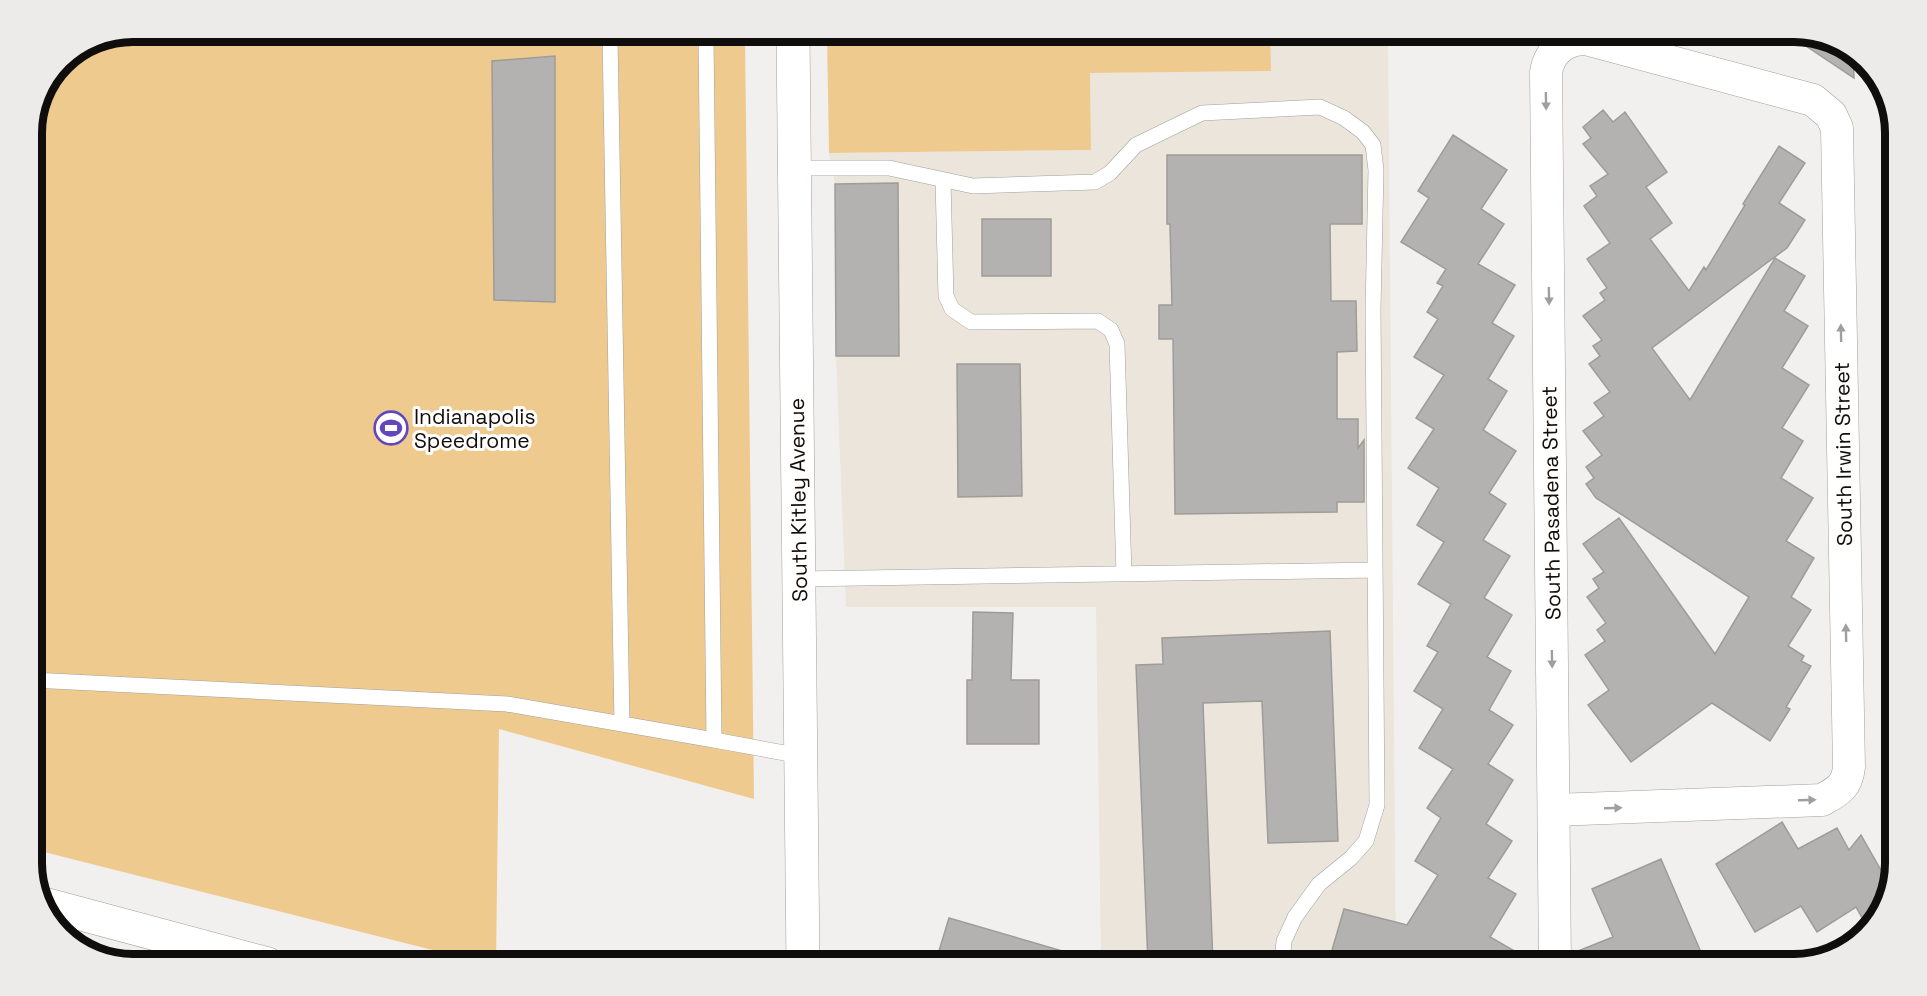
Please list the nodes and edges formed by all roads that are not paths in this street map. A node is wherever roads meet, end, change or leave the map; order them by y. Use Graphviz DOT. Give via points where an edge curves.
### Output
graph roads {
  1 [pos="610,42"];
  2 [pos="706,42"];
  3 [pos="793,42"];
  4 [pos="1566,42"];
  5 [pos="1597,42"];
  6 [pos="1560,46"];
  7 [pos="794,168"];
  8 [pos="943,181"];
  9 [pos="1375,570"];
  10 [pos="1124,574"];
  11 [pos="799,579"];
  12 [pos="42,681"];
  13 [pos="622,724"];
  14 [pos="714,740"];
  15 [pos="801,756"];
  16 [pos="1554,810"];
  17 [pos="53,906"];
  18 [pos="231,954"];
  19 [pos="803,954"];
  20 [pos="1283,954"];
  21 [pos="1556,954"];
  1 -- 13 [label="lane"];
  2 -- 14 [label="lane"];
  3 -- 7 [label="street, South Kitley Avenue"];
  4 -- 6 [label="street, South Irwin Street, one-way"];
  16 -- 5 [label="street, South Irwin Street, one-way" via="1822,800 1839,792 1849,767 1837,128 1821,105 1805,97"];
  6 -- 16 [label="street, South Pasadena Street, one-way" via="1546,72"];
  7 -- 8 [label="lane" via="889,168"];
  7 -- 11 [label="street, South Kitley Avenue"];
  8 -- 9 [label="lane" via="973,186 1095,182 1110,173 1136,146 1202,112 1320,107 1363,132 1373,146 1376,170"];
  8 -- 10 [label="lane" via="946,296 952,309 971,322 1098,321 1111,330 1117,344"];
  9 -- 10 [label="lane"];
  9 -- 20 [label="lane" via="1377,805 1366,841 1319,884 1295,916"];
  10 -- 11 [label="lane"];
  11 -- 15 [label="street, South Kitley Avenue"];
  12 -- 13 [label="lane" via="507,704"];
  13 -- 14 [label="lane"];
  14 -- 15 [label="lane"];
  15 -- 19 [label="street, South Kitley Avenue"];
  16 -- 21 [label="street, South Pasadena Street"];
  17 -- 18 [label="street"];
}
